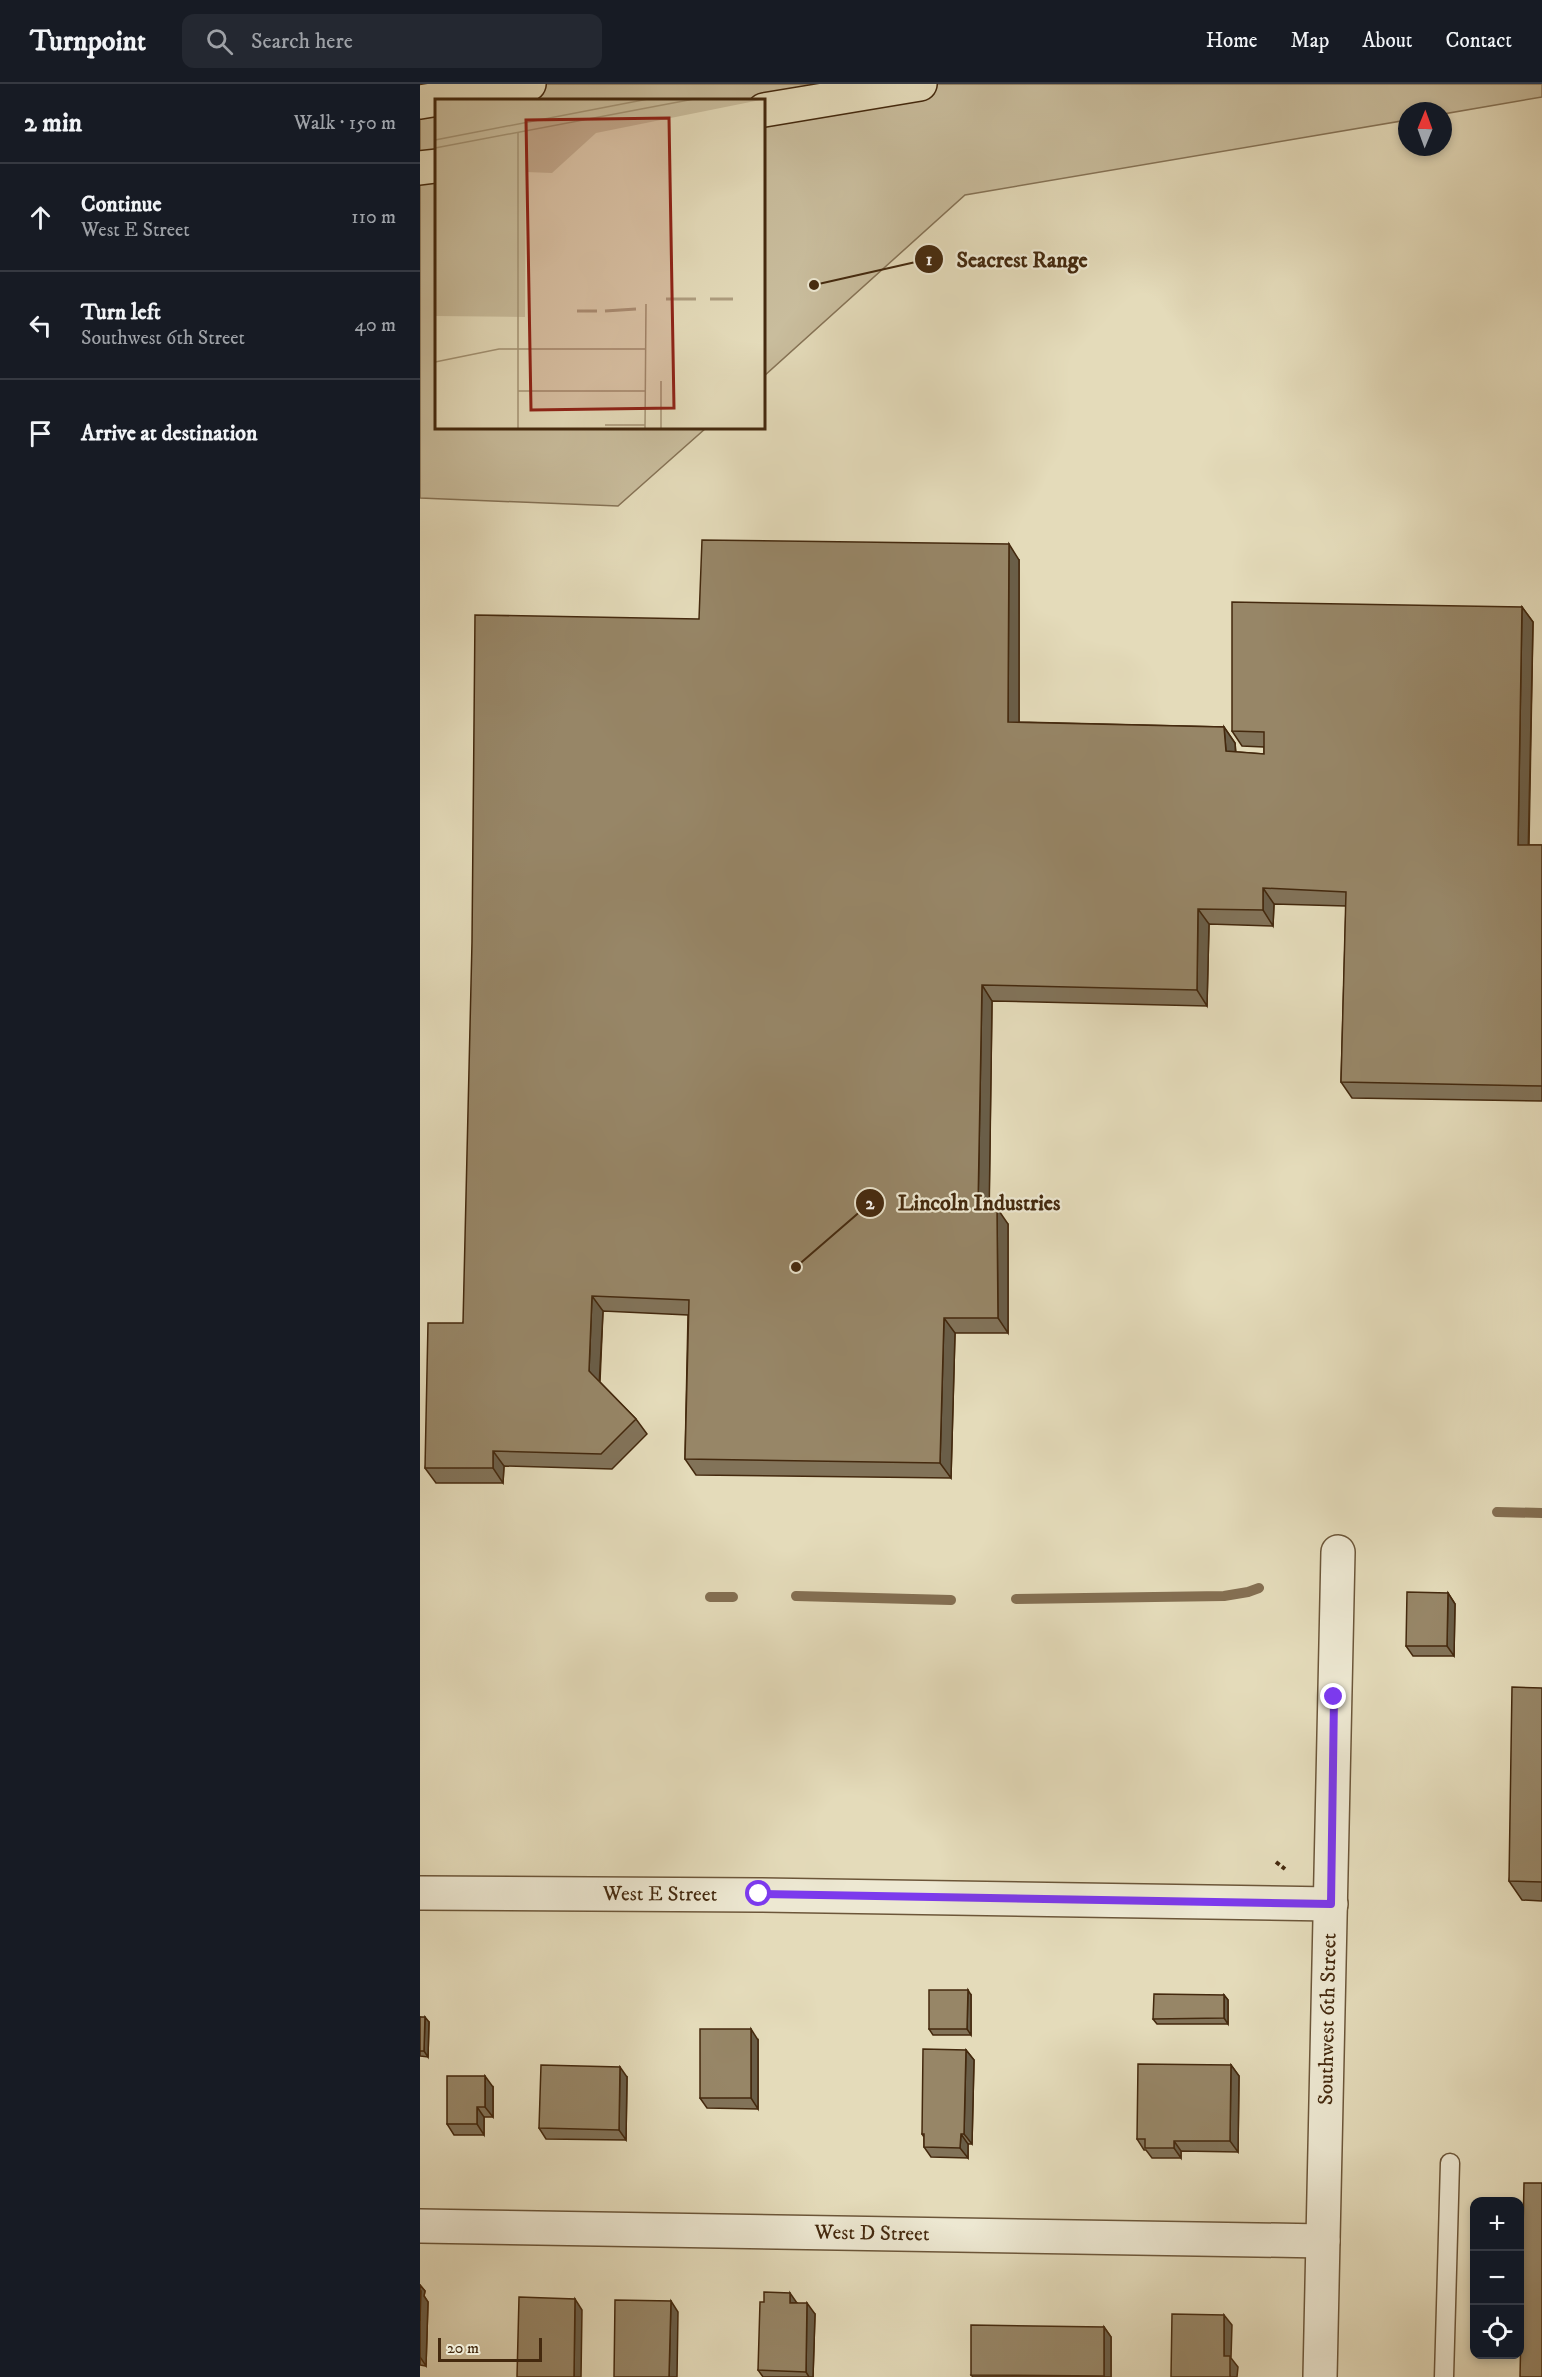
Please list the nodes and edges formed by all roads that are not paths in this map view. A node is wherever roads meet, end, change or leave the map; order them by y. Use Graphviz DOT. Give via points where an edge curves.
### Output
graph roads {
  1 [pos="529,84"];
  2 [pos="920,84"];
  3 [pos="438,99"];
  4 [pos="435,100"];
  5 [pos="420,102"];
  6 [pos="765,110"];
  7 [pos="435,165"];
  8 [pos="420,168"];
  9 [pos="1338,1552"];
  10 [pos="420,1893"];
  11 [pos="1331,1904"];
  12 [pos="1450,2163"];
  13 [pos="420,2226"];
  14 [pos="1323,2241"];
  15 [pos="1320,2377"];
  16 [pos="1444,2377"];
  1 -- 3 [label="highway"];
  2 -- 6 [label="highway"];
  4 -- 5 [label="highway"];
  7 -- 8 [label="highway"];
  9 -- 11 [label="street, Southwest 6th Street"];
  10 -- 11 [label="street, West E Street" via="759,1894"];
  11 -- 14 [label="street, Southwest 6th Street"];
  12 -- 16 [label="lane"];
  13 -- 14 [label="street, West D Street"];
  14 -- 15 [label="street, Southwest 6th Street"];
}
